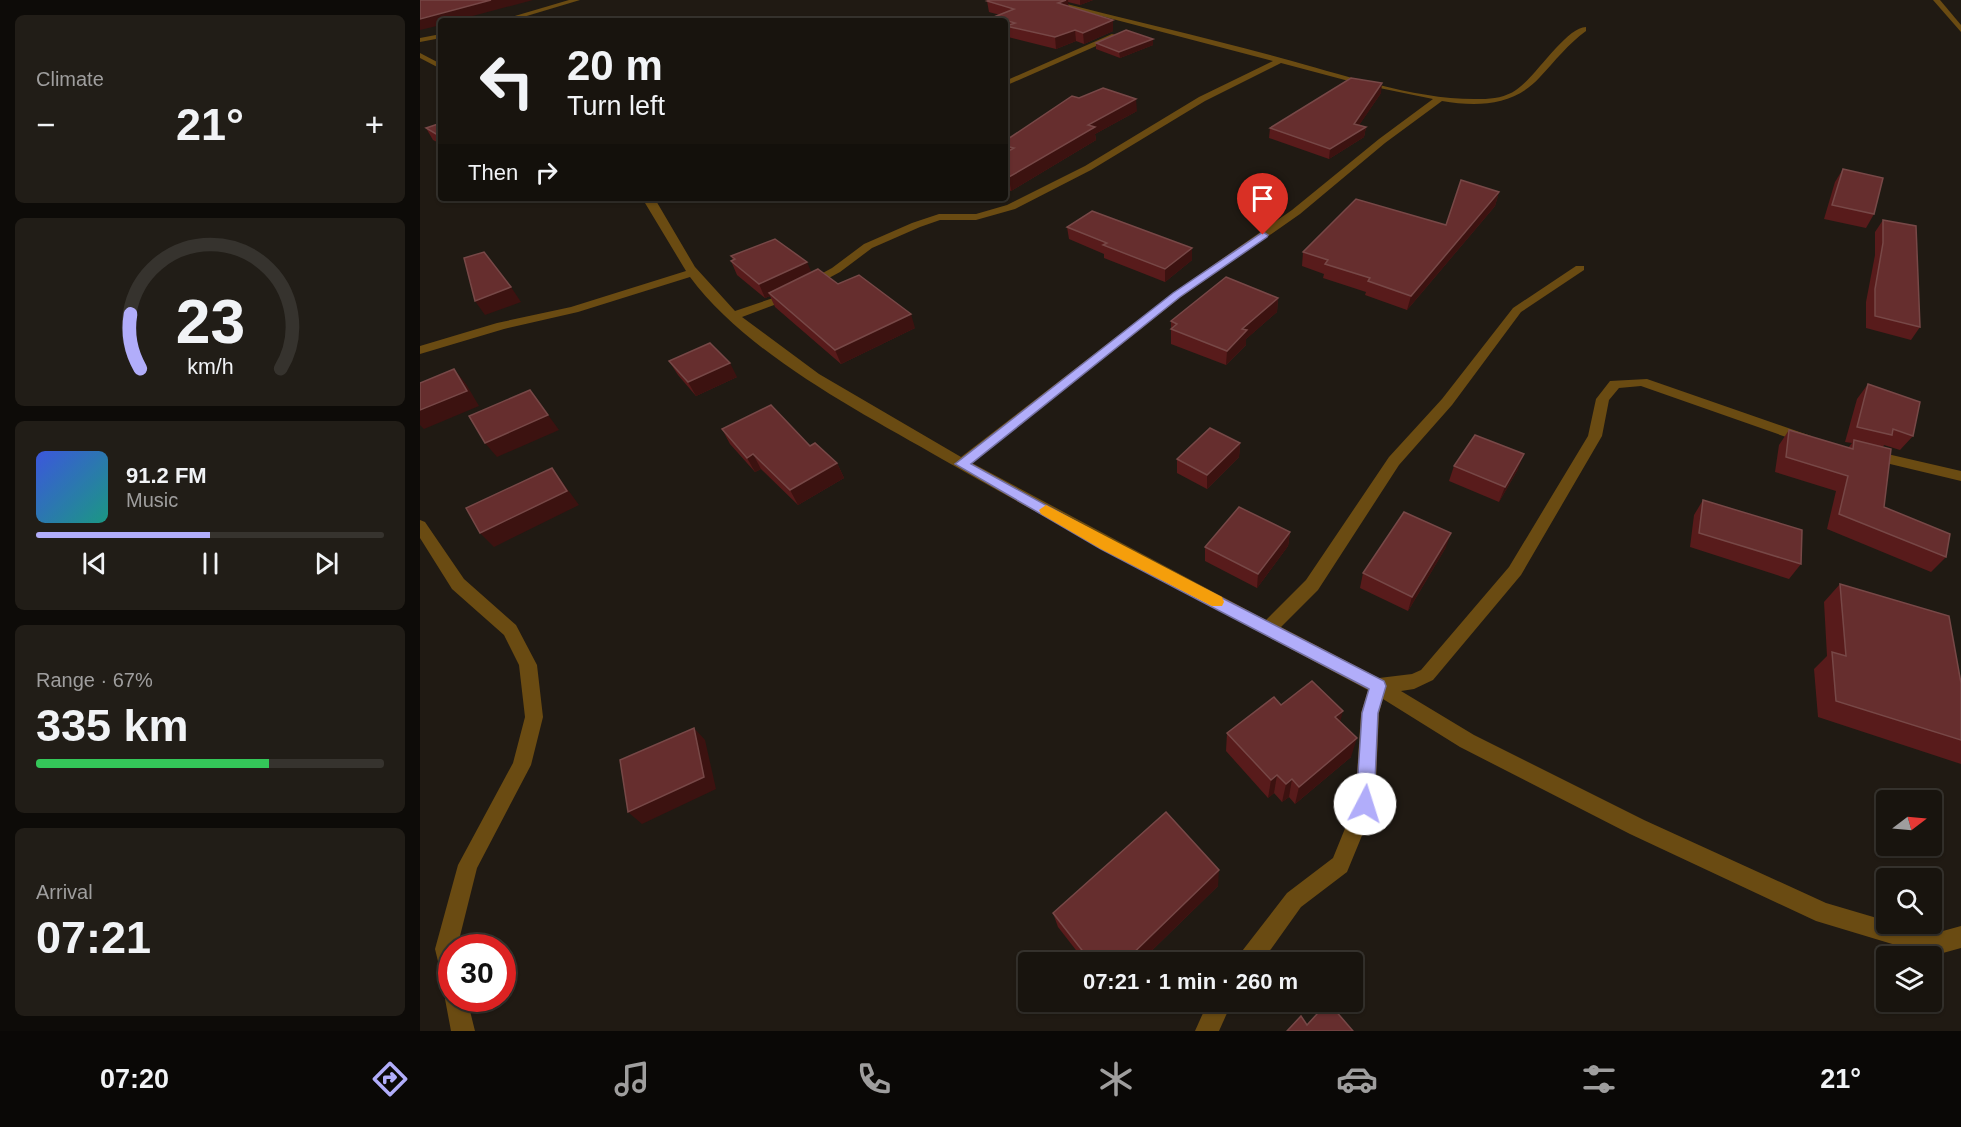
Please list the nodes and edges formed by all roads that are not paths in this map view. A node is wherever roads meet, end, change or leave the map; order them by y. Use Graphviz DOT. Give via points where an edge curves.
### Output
graph roads {
  1 [pos="577,0"];
  2 [pos="1043,0"];
  3 [pos="1936,0"];
  4 [pos="513,18"];
  5 [pos="1139,25"];
  6 [pos="1129,29"];
  7 [pos="1583,29"];
  8 [pos="1961,30"];
  9 [pos="1119,34"];
  10 [pos="438,37"];
  11 [pos="420,40"];
  12 [pos="420,55"];
  13 [pos="1281,60"];
  14 [pos="438,65"];
  15 [pos="1008,82"];
  16 [pos="1440,98"];
  17 [pos="649,201"];
  18 [pos="1580,268"];
  19 [pos="693,272"];
  20 [pos="735,315"];
  21 [pos="420,350"];
  22 [pos="1817,442"];
  23 [pos="1859,452"];
  24 [pos="962,464"];
  25 [pos="1961,476"];
  26 [pos="420,526"];
  27 [pos="1268,629"];
  28 [pos="1378,686"];
  29 [pos="450,934"];
  30 [pos="1961,937"];
  31 [pos="1255,952"];
  32 [pos="459,1012"];
  33 [pos="1215,1012"];
  34 [pos="463,1031"];
  35 [pos="1207,1031"];
  1 -- 4 [label="street"];
  2 -- 5 [label="street"];
  3 -- 8 [label="street"];
  5 -- 6 [label="street"];
  5 -- 13 [label="street"];
  7 -- 16 [label="street" via="1566,39 1533,82 1507,98 1474,102"];
  9 -- 15 [label="street"];
  10 -- 11 [label="street"];
  12 -- 14 [label="street"];
  13 -- 16 [label="street"];
  13 -- 20 [label="street" via="1202,99 1088,168 1011,207 976,217 939,217 916,225 868,246 836,270 786,297"];
  16 -- 24 [label="street" via="1296,212 1177,295"];
  17 -- 19 [label="street"];
  18 -- 27 [label="street" via="1517,310 1447,402 1394,461 1312,585"];
  19 -- 20 [label="street"];
  19 -- 21 [label="street" via="573,310"];
  20 -- 24 [label="street" via="790,361"];
  22 -- 28 [label="street" via="1642,382 1615,384 1603,399 1595,436 1515,571 1427,675 1414,681"];
  23 -- 25 [label="street"];
  24 -- 27 [label="street"];
  26 -- 29 [label="street" via="458,584 510,630 528,665 534,717 522,765 468,865"];
  27 -- 28 [label="street"];
  28 -- 30 [label="street" via="1467,741 1637,827 1824,914 1932,945"];
  28 -- 31 [label="street" via="1370,713 1365,804 1340,865 1294,900"];
  32 -- 34 [label="street"];
  33 -- 35 [label="street"];
}
